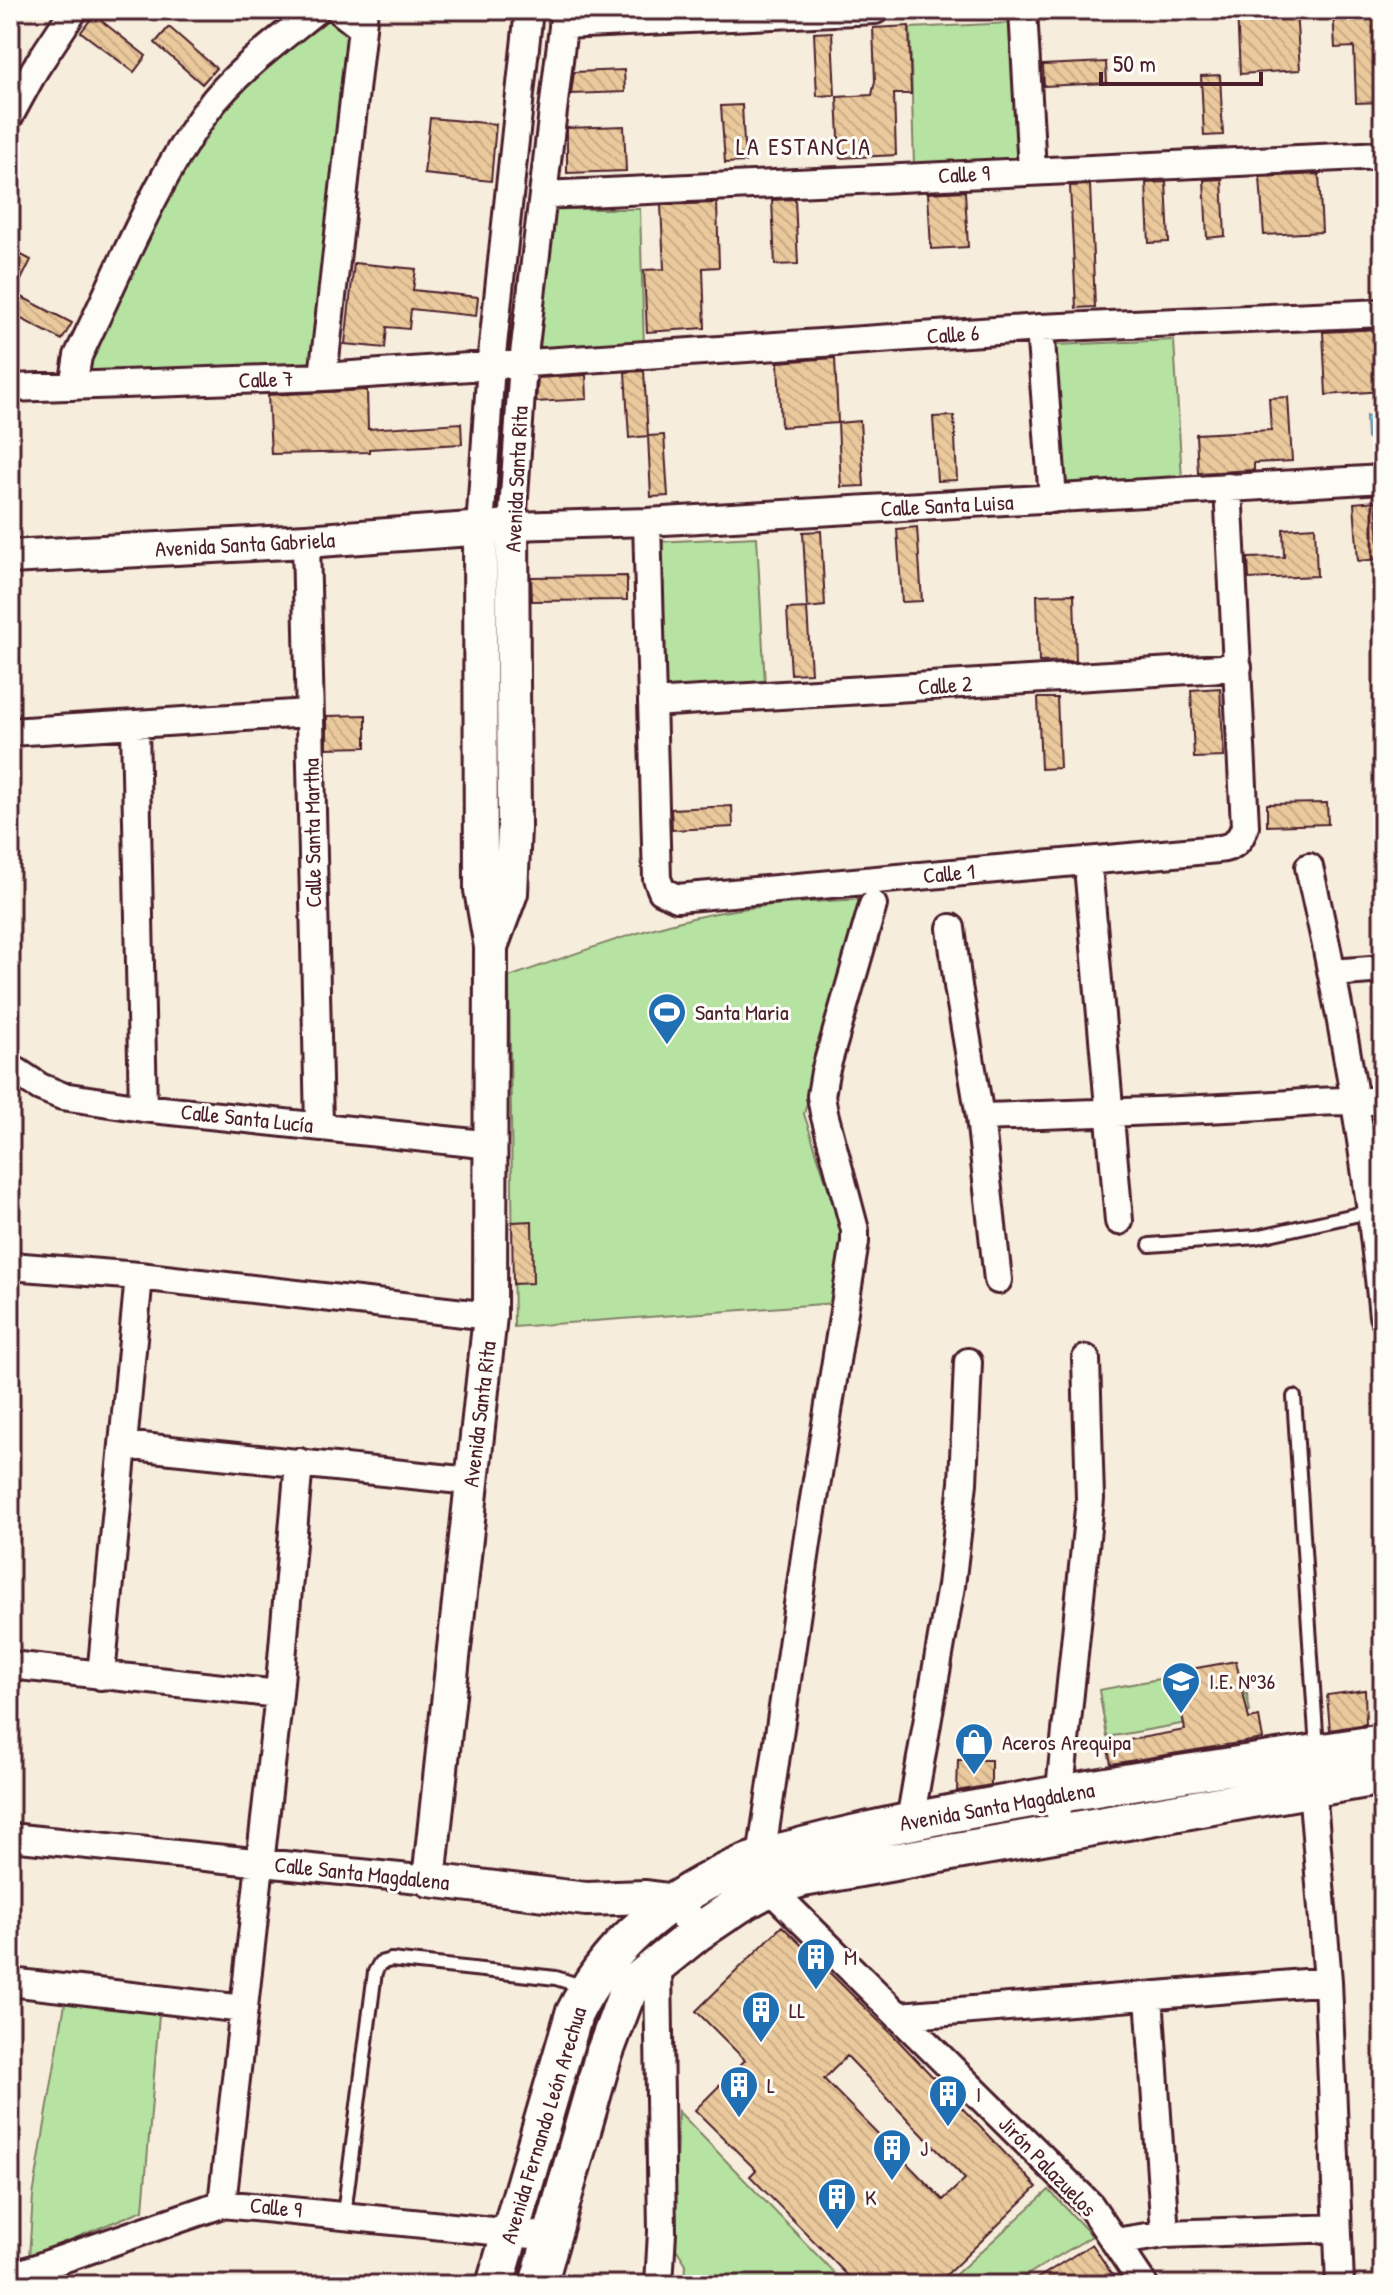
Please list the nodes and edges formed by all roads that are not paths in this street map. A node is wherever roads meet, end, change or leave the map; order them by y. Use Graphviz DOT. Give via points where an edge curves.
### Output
graph roads {
  1 [pos="74,10"];
  2 [pos="316,10"];
  3 [pos="339,10"];
  4 [pos="529,10"];
  5 [pos="875,10"];
  6 [pos="1023,10"];
  7 [pos="564,17"];
  8 [pos="363,19"];
  9 [pos="10,115"];
  10 [pos="1383,155"];
  11 [pos="1032,170"];
  12 [pos="544,195"];
  13 [pos="1383,313"];
  14 [pos="1040,328"];
  15 [pos="523,363"];
  16 [pos="491,364"];
  17 [pos="323,377"];
  18 [pos="73,386"];
  19 [pos="10,388"];
  20 [pos="1383,479"];
  21 [pos="1228,487"];
  22 [pos="1053,499"];
  23 [pos="647,522"];
  24 [pos="496,528"];
  25 [pos="306,541"];
  26 [pos="10,557"];
  27 [pos="1238,667"];
  28 [pos="652,703"];
  29 [pos="309,713"];
  30 [pos="135,726"];
  31 [pos="10,732"];
  32 [pos="1309,867"];
  33 [pos="1089,878"];
  34 [pos="873,905"];
  35 [pos="951,928"];
  36 [pos="1383,969"];
  37 [pos="1333,973"];
  38 [pos="10,1067"];
  39 [pos="1383,1100"];
  40 [pos="1356,1104"];
  41 [pos="143,1108"];
  42 [pos="1110,1112"];
  43 [pos="980,1117"];
  44 [pos="319,1125"];
  45 [pos="492,1145"];
  46 [pos="1378,1211"];
  47 [pos="1119,1221"];
  48 [pos="1150,1245"];
  49 [pos="10,1266"];
  50 [pos="139,1276"];
  51 [pos="998,1280"];
  52 [pos="490,1316"];
  53 [pos="1383,1316"];
  54 [pos="1086,1359"];
  55 [pos="968,1362"];
  56 [pos="1294,1397"];
  57 [pos="123,1445"];
  58 [pos="299,1462"];
  59 [pos="470,1481"];
  60 [pos="10,1665"];
  61 [pos="101,1676"];
  62 [pos="279,1694"];
  63 [pos="1383,1743"];
  64 [pos="1317,1753"];
  65 [pos="1383,1776"];
  66 [pos="1312,1788"];
  67 [pos="1060,1793"];
  68 [pos="910,1821"];
  69 [pos="1055,1832"];
  70 [pos="10,1837"];
  71 [pos="261,1862"];
  72 [pos="765,1873"];
  73 [pos="429,1880"];
  74 [pos="586,1899"];
  75 [pos="675,1901"];
  76 [pos="698,1932"];
  77 [pos="633,1934"];
  78 [pos="658,1967"];
  79 [pos="1328,1981"];
  80 [pos="10,1982"];
  81 [pos="587,1987"];
  82 [pos="1149,1996"];
  83 [pos="244,2009"];
  84 [pos="899,2016"];
  85 [pos="222,2204"];
  86 [pos="344,2214"];
  87 [pos="1337,2228"];
  88 [pos="509,2232"];
  89 [pos="1165,2234"];
  90 [pos="553,2237"];
  91 [pos="1115,2242"];
  92 [pos="45,2275"];
  93 [pos="10,2277"];
  94 [pos="495,2285"];
  95 [pos="538,2285"];
  96 [pos="659,2285"];
  97 [pos="1144,2285"];
  98 [pos="1340,2285"];
  1 -- 9 [label="street"];
  2 -- 18 [label="street" via="261,54 208,108 167,175 92,327 78,356"];
  3 -- 8 [label="street"];
  4 -- 16 [label="street, Avenida Santa Rita"];
  5 -- 7 [label="street"];
  6 -- 11 [label="street"];
  7 -- 12 [label="street, Avenida Santa Rita"];
  8 -- 17 [label="street"];
  10 -- 11 [label="street, Calle 9"];
  11 -- 12 [label="street, Calle 9"];
  12 -- 15 [label="street, Avenida Santa Rita"];
  13 -- 14 [label="street, Calle 6"];
  14 -- 15 [label="street, Calle 6"];
  14 -- 22 [label="street"];
  15 -- 16 [label="street, Calle 7"];
  15 -- 24 [label="street, Avenida Santa Rita"];
  16 -- 17 [label="street, Calle 7"];
  16 -- 24 [label="street, Avenida Santa Rita"];
  17 -- 18 [label="street, Calle 7"];
  18 -- 19 [label="street, Calle 7"];
  20 -- 21 [label="street, Calle Santa Luisa"];
  21 -- 22 [label="street, Calle Santa Luisa"];
  21 -- 27 [label="street"];
  22 -- 23 [label="street, Calle Santa Luisa"];
  23 -- 24 [label="street, Calle Santa Luisa"];
  23 -- 28 [label="street"];
  24 -- 25 [label="street, Avenida Santa Gabriela"];
  24 -- 45 [label="street, Avenida Santa Rita" via="481,890 491,947"];
  25 -- 26 [label="street, Avenida Santa Gabriela"];
  25 -- 29 [label="street, Calle Santa Martha"];
  27 -- 28 [label="street, Calle 2"];
  27 -- 28 [label="street, Calle 1" via="1245,826 1228,848 677,898 662,891 657,879"];
  29 -- 30 [label="street"];
  29 -- 44 [label="street, Calle Santa Martha"];
  30 -- 31 [label="street"];
  30 -- 41 [label="street"];
  32 -- 37 [label="street"];
  33 -- 42 [label="street"];
  34 -- 72 [label="street" via="821,1096 855,1242 807,1543"];
  35 -- 43 [label="street"];
  36 -- 37 [label="street"];
  37 -- 40 [label="street"];
  38 -- 41 [label="street, Calle Santa Lucía" via="62,1096"];
  39 -- 40 [label="street"];
  40 -- 42 [label="street"];
  40 -- 46 [label="street"];
  41 -- 44 [label="street, Calle Santa Lucía"];
  42 -- 43 [label="street"];
  42 -- 47 [label="street"];
  43 -- 51 [label="street"];
  44 -- 45 [label="street, Calle Santa Lucía"];
  45 -- 52 [label="street, Avenida Santa Rita"];
  46 -- 48 [label="lane" via="1256,1237"];
  46 -- 53 [label="street"];
  49 -- 50 [label="street"];
  50 -- 52 [label="street"];
  50 -- 57 [label="street"];
  52 -- 59 [label="street, Avenida Santa Rita"];
  54 -- 67 [label="street" via="1090,1499"];
  55 -- 68 [label="street" via="953,1571"];
  56 -- 64 [label="lane"];
  57 -- 58 [label="street"];
  57 -- 61 [label="street"];
  58 -- 59 [label="street"];
  58 -- 62 [label="street"];
  59 -- 73 [label="street, Avenida Santa Rita"];
  60 -- 61 [label="street"];
  61 -- 62 [label="street"];
  62 -- 71 [label="street"];
  63 -- 64 [label="main road, Avenida Santa Magdalena"];
  64 -- 67 [label="main road, Avenida Santa Magdalena"];
  65 -- 66 [label="main road, Avenida Santa Magdalena"];
  66 -- 69 [label="main road, Avenida Santa Magdalena"];
  66 -- 79 [label="street"];
  67 -- 68 [label="main road, Avenida Santa Magdalena"];
  67 -- 69 [label="street"];
  68 -- 72 [label="main road, Avenida Santa Magdalena"];
  69 -- 72 [label="main road, Avenida Santa Magdalena" via="803,1878"];
  70 -- 71 [label="street, Calle Santa Magdalena"];
  71 -- 73 [label="street, Calle Santa Magdalena"];
  71 -- 83 [label="street"];
  72 -- 75 [label="main road, Avenida Santa Magdalena" via="731,1870"];
  72 -- 76 [label="main road, Avenida Santa Magdalena" via="738,1905"];
  72 -- 84 [label="street, Jirón Palazuelos"];
  73 -- 74 [label="street, Calle Santa Magdalena"];
  74 -- 75 [label="street, Calle Santa Magdalena"];
  74 -- 77 [label="street"];
  75 -- 76 [label="street"];
  75 -- 77 [label="main road, Avenida Santa Magdalena"];
  76 -- 78 [label="main road, Avenida Santa Magdalena"];
  77 -- 78 [label="street"];
  77 -- 81 [label="main road, Avenida Fernando León Arechua"];
  78 -- 90 [label="main road, Avenida Fernando León Arechua" via="636,1982 613,2026"];
  78 -- 96 [label="street"];
  79 -- 82 [label="street"];
  79 -- 87 [label="street"];
  80 -- 83 [label="street"];
  81 -- 86 [label="lane" via="556,1978 380,1963"];
  81 -- 88 [label="main road, Avenida Fernando León Arechua" via="563,2047"];
  82 -- 84 [label="street"];
  82 -- 89 [label="street"];
  83 -- 85 [label="street"];
  84 -- 91 [label="street, Jirón Palazuelos" via="1090,2205"];
  85 -- 86 [label="street, Calle 9"];
  85 -- 92 [label="street, Calle 9"];
  86 -- 88 [label="street, Calle 9"];
  87 -- 89 [label="street"];
  87 -- 98 [label="street"];
  88 -- 90 [label="street, Calle 9"];
  88 -- 94 [label="main road, Avenida Fernando León Arechua"];
  89 -- 91 [label="street"];
  90 -- 95 [label="main road, Avenida Fernando León Arechua"];
  91 -- 97 [label="street, Jirón Palazuelos"];
  92 -- 93 [label="street, Calle 9"];
}
